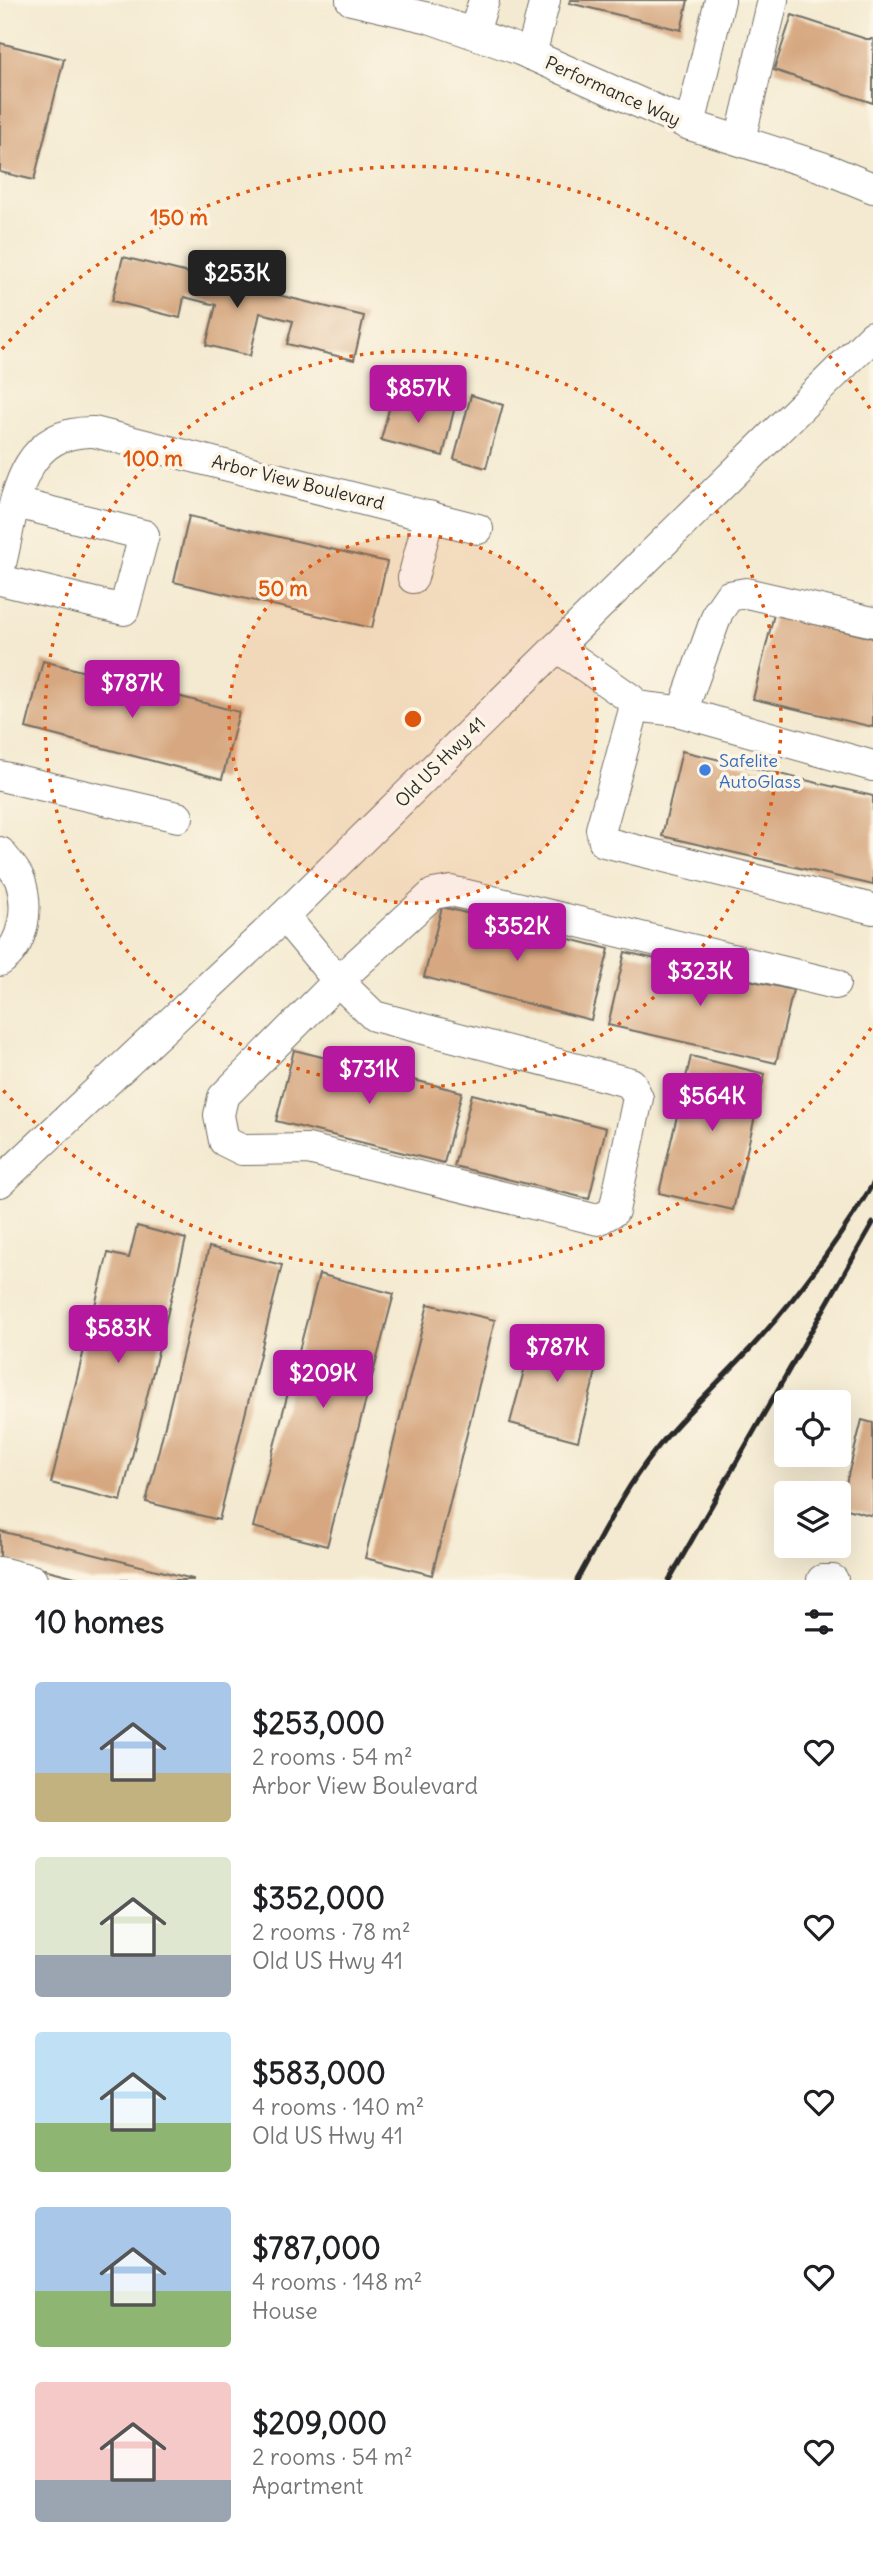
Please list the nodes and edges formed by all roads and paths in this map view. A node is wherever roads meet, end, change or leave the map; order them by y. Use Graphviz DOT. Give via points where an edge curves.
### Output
graph roads {
  1 [pos="351,0"];
  2 [pos="484,0"];
  3 [pos="545,0"];
  4 [pos="720,0"];
  5 [pos="773,0"];
  6 [pos="474,33"];
  7 [pos="531,55"];
  8 [pos="690,125"];
  9 [pos="740,140"];
  10 [pos="873,188"];
  11 [pos="873,335"];
  12 [pos="16,503"];
  13 [pos="429,516"];
  14 [pos="478,528"];
  15 [pos="0,568"];
  16 [pos="413,578"];
  17 [pos="0,580"];
  18 [pos="873,622"];
  19 [pos="557,647"];
  20 [pos="635,706"];
  21 [pos="677,711"];
  22 [pos="873,766"];
  23 [pos="0,776"];
  24 [pos="178,817"];
  25 [pos="0,852"];
  26 [pos="873,909"];
  27 [pos="284,916"];
  28 [pos="0,961"];
  29 [pos="338,981"];
  30 [pos="835,984"];
  31 [pos="0,1182"];
  32 [pos="0,1572"];
  33 [pos="32,1580"];
  34 [pos="822,1580"];
  35 [pos="833,1580"];
  1 -- 6 [label="street, Performance Way"];
  2 -- 6 [label="street"];
  3 -- 7 [label="street"];
  4 -- 8 [label="street"];
  5 -- 9 [label="street"];
  6 -- 7 [label="street, Performance Way"];
  7 -- 8 [label="street, Performance Way"];
  8 -- 9 [label="street, Performance Way"];
  9 -- 10 [label="street, Performance Way"];
  11 -- 19 [label="street, Old US Hwy 41"];
  12 -- 13 [label="street, Arbor View Boulevard" via="22,477 43,447 76,432 94,432"];
  12 -- 15 [label="street, Arbor View Boulevard"];
  12 -- 17 [label="street" via="144,535 124,610"];
  13 -- 14 [label="street, Arbor View Boulevard"];
  13 -- 16 [label="street"];
  18 -- 21 [label="street" via="746,593 729,596 718,612 685,704"];
  19 -- 20 [label="street"];
  19 -- 27 [label="street, Old US Hwy 41"];
  20 -- 21 [label="street"];
  20 -- 26 [label="street" via="601,829 604,842"];
  21 -- 22 [label="street"];
  23 -- 24 [label="street"];
  25 -- 28 [label="street" via="19,878 25,909 20,939"];
  27 -- 29 [label="street"];
  27 -- 31 [label="street, Old US Hwy 41"];
  29 -- 29 [label="street" via="374,1016 631,1083 638,1098 614,1211 598,1220 308,1149 242,1150 224,1140 219,1115 223,1097"];
  29 -- 30 [label="street" via="433,894 451,891"];
  32 -- 33 [label="street"];
  34 -- 35 [label="street"];
}
